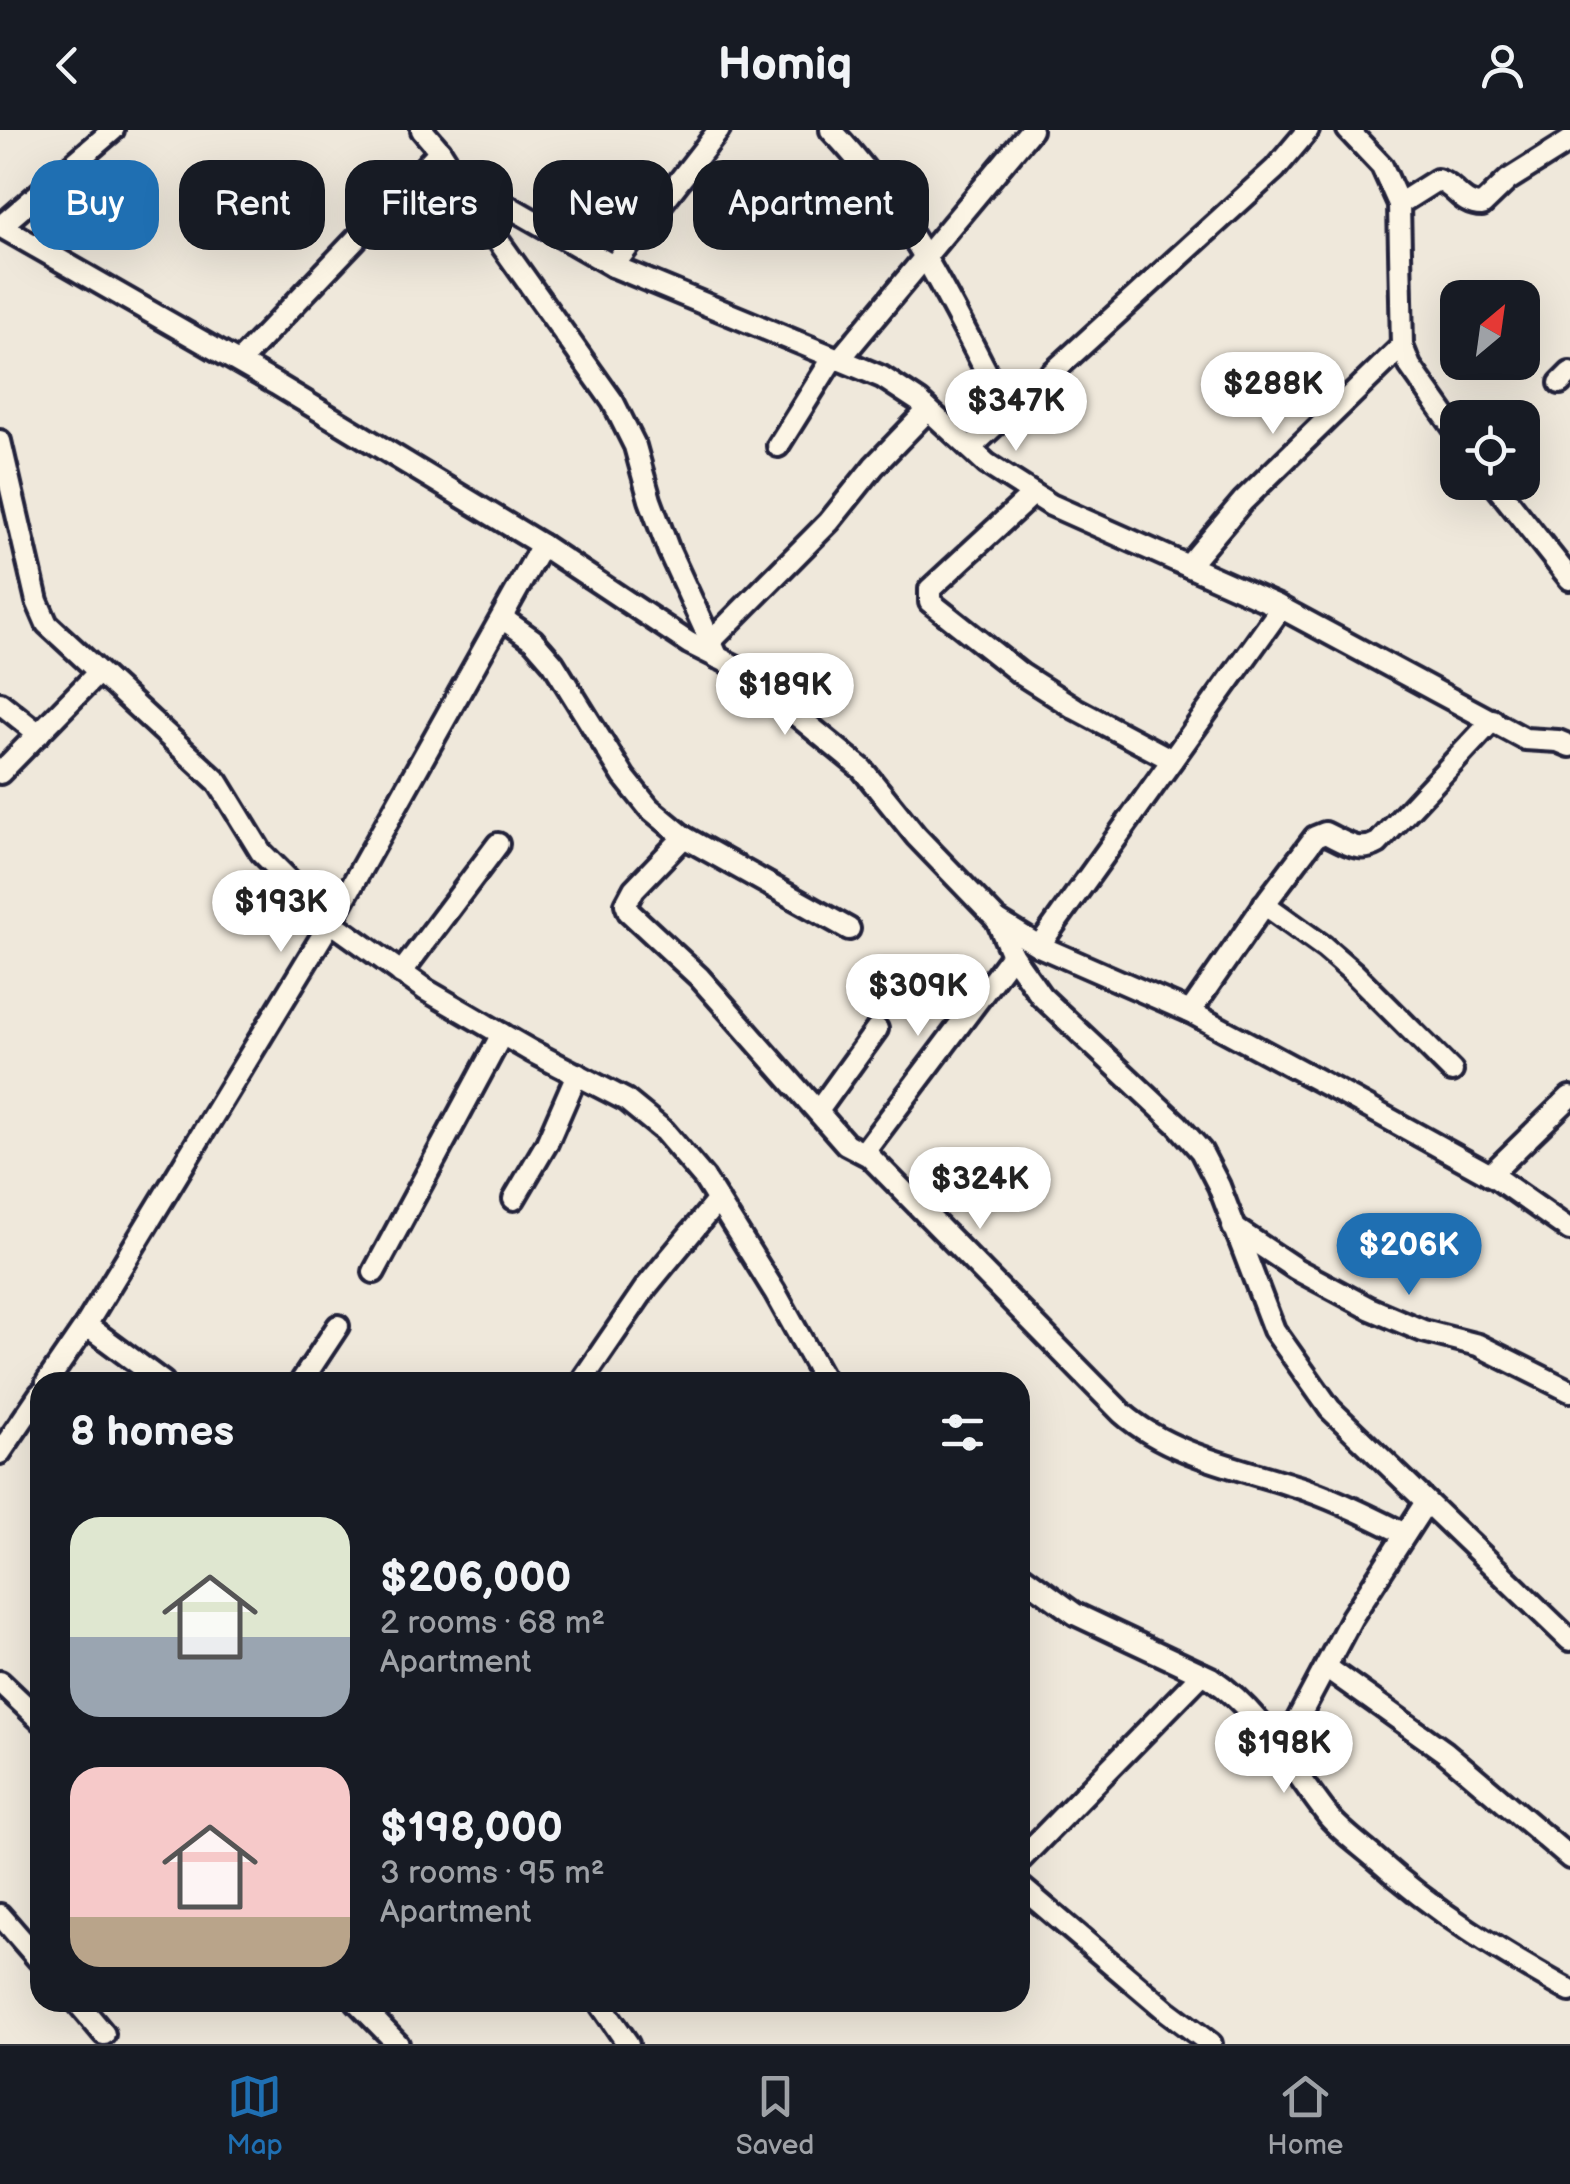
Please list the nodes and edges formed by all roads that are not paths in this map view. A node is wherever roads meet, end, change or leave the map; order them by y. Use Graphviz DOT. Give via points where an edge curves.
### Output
graph roads {
  1 [pos="113,130"];
  2 [pos="422,130"];
  3 [pos="719,130"];
  4 [pos="1031,130"];
  5 [pos="1308,130"];
  6 [pos="1348,130"];
  7 [pos="834,131"];
  8 [pos="1570,141"];
  9 [pos="440,152"];
  10 [pos="445,160"];
  11 [pos="1398,204"];
  12 [pos="513,209"];
  13 [pos="0,226"];
  14 [pos="508,250"];
  15 [pos="925,254"];
  16 [pos="613,266"];
  17 [pos="1402,346"];
  18 [pos="836,359"];
  19 [pos="239,362"];
  20 [pos="1440,408"];
  21 [pos="928,410"];
  22 [pos="1008,414"];
  23 [pos="0,441"];
  24 [pos="778,446"];
  25 [pos="970,448"];
  26 [pos="1033,494"];
  27 [pos="1506,500"];
  28 [pos="542,546"];
  29 [pos="1188,566"];
  30 [pos="1570,579"];
  31 [pos="1280,608"];
  32 [pos="502,618"];
  33 [pos="715,650"];
  34 [pos="98,673"];
  35 [pos="0,703"];
  36 [pos="1493,720"];
  37 [pos="39,734"];
  38 [pos="1570,746"];
  39 [pos="1172,760"];
  40 [pos="0,773"];
  41 [pos="684,837"];
  42 [pos="498,844"];
  43 [pos="1264,904"];
  44 [pos="998,920"];
  45 [pos="331,922"];
  46 [pos="849,929"];
  47 [pos="1039,946"];
  48 [pos="1012,956"];
  49 [pos="402,972"];
  50 [pos="1190,1012"];
  51 [pos="877,1029"];
  52 [pos="502,1034"];
  53 [pos="1452,1071"];
  54 [pos="577,1074"];
  55 [pos="1570,1097"];
  56 [pos="818,1111"];
  57 [pos="864,1152"];
  58 [pos="1490,1175"];
  59 [pos="514,1199"];
  60 [pos="718,1200"];
  61 [pos="1233,1227"];
  62 [pos="1570,1230"];
  63 [pos="374,1272"];
  64 [pos="86,1325"];
  65 [pos="338,1326"];
  66 [pos="55,1372"];
  67 [pos="149,1372"];
  68 [pos="308,1372"];
  69 [pos="589,1372"];
  70 [pos="819,1372"];
  71 [pos="1570,1391"];
  72 [pos="30,1409"];
  73 [pos="0,1453"];
  74 [pos="1426,1502"];
  75 [pos="1405,1534"];
  76 [pos="1030,1581"];
  77 [pos="1570,1640"];
  78 [pos="1326,1667"];
  79 [pos="1202,1674"];
  80 [pos="0,1682"];
  81 [pos="30,1710"];
  82 [pos="1281,1751"];
  83 [pos="1030,1850"];
  84 [pos="1570,1858"];
  85 [pos="1030,1895"];
  86 [pos="0,1915"];
  87 [pos="30,1950"];
  88 [pos="1570,1991"];
  89 [pos="84,2012"];
  90 [pos="367,2012"];
  91 [pos="606,2012"];
  92 [pos="105,2041"];
  93 [pos="398,2044"];
  94 [pos="628,2044"];
  95 [pos="1211,2044"];
  1 -- 13 [label="street"];
  2 -- 9 [label="street"];
  3 -- 16 [label="street"];
  4 -- 15 [label="street"];
  5 -- 22 [label="street"];
  6 -- 11 [label="street" via="1382,166"];
  7 -- 15 [label="street"];
  8 -- 11 [label="street" via="1482,204 1464,202 1437,180"];
  9 -- 10 [label="street"];
  9 -- 19 [label="street"];
  11 -- 17 [label="street"];
  12 -- 16 [label="street"];
  13 -- 19 [label="street"];
  14 -- 33 [label="street" via="613,402"];
  15 -- 18 [label="street"];
  15 -- 22 [label="street"];
  16 -- 18 [label="street"];
  17 -- 20 [label="street"];
  17 -- 29 [label="street" via="1243,501"];
  18 -- 21 [label="street" via="882,376"];
  18 -- 24 [label="street"];
  19 -- 28 [label="street"];
  21 -- 25 [label="street"];
  21 -- 33 [label="street"];
  22 -- 25 [label="street"];
  23 -- 34 [label="street" via="37,601 47,624"];
  25 -- 26 [label="street"];
  26 -- 29 [label="street"];
  26 -- 39 [label="street" via="944,574 930,589 930,602 1021,674"];
  27 -- 30 [label="street"];
  28 -- 32 [label="street"];
  28 -- 33 [label="street" via="689,644"];
  29 -- 31 [label="street"];
  31 -- 36 [label="street"];
  31 -- 39 [label="street"];
  32 -- 41 [label="street" via="553,662 624,777"];
  32 -- 45 [label="street"];
  33 -- 44 [label="street" via="862,769"];
  34 -- 37 [label="street"];
  34 -- 45 [label="street" via="218,782 261,852"];
  35 -- 37 [label="street"];
  36 -- 38 [label="street" via="1525,740"];
  36 -- 43 [label="street" via="1378,843 1360,848 1320,834"];
  37 -- 40 [label="street"];
  39 -- 47 [label="street"];
  41 -- 46 [label="street"];
  41 -- 56 [label="street" via="634,890 629,912 699,978"];
  42 -- 49 [label="street"];
  43 -- 50 [label="street"];
  43 -- 53 [label="street" via="1324,947"];
  44 -- 47 [label="street"];
  44 -- 48 [label="street"];
  45 -- 49 [label="street"];
  45 -- 64 [label="street"];
  47 -- 50 [label="street"];
  48 -- 57 [label="street"];
  48 -- 61 [label="street" via="1040,996 1201,1151"];
  49 -- 52 [label="street"];
  50 -- 58 [label="street"];
  51 -- 56 [label="street"];
  52 -- 54 [label="street"];
  52 -- 63 [label="street"];
  54 -- 59 [label="street"];
  54 -- 60 [label="street" via="664,1130"];
  55 -- 58 [label="street"];
  56 -- 57 [label="street" via="846,1144"];
  57 -- 75 [label="street" via="1134,1424"];
  58 -- 62 [label="street"];
  60 -- 69 [label="street" via="646,1286"];
  60 -- 70 [label="street"];
  61 -- 71 [label="street" via="1368,1308 1478,1344"];
  61 -- 74 [label="street" via="1282,1344 1330,1410"];
  64 -- 66 [label="street"];
  64 -- 67 [label="street"];
  65 -- 68 [label="street"];
  72 -- 73 [label="street"];
  74 -- 75 [label="street"];
  74 -- 77 [label="street"];
  75 -- 78 [label="street"];
  76 -- 79 [label="street" via="1075,1614"];
  78 -- 82 [label="street"];
  78 -- 84 [label="street" via="1445,1752"];
  79 -- 82 [label="street" via="1230,1691"];
  79 -- 83 [label="street"];
  80 -- 81 [label="street"];
  82 -- 88 [label="street" via="1331,1820 1404,1884 1478,1939"];
  85 -- 95 [label="street"];
  86 -- 87 [label="street"];
  89 -- 92 [label="street"];
  90 -- 93 [label="street"];
  91 -- 94 [label="street"];
}
